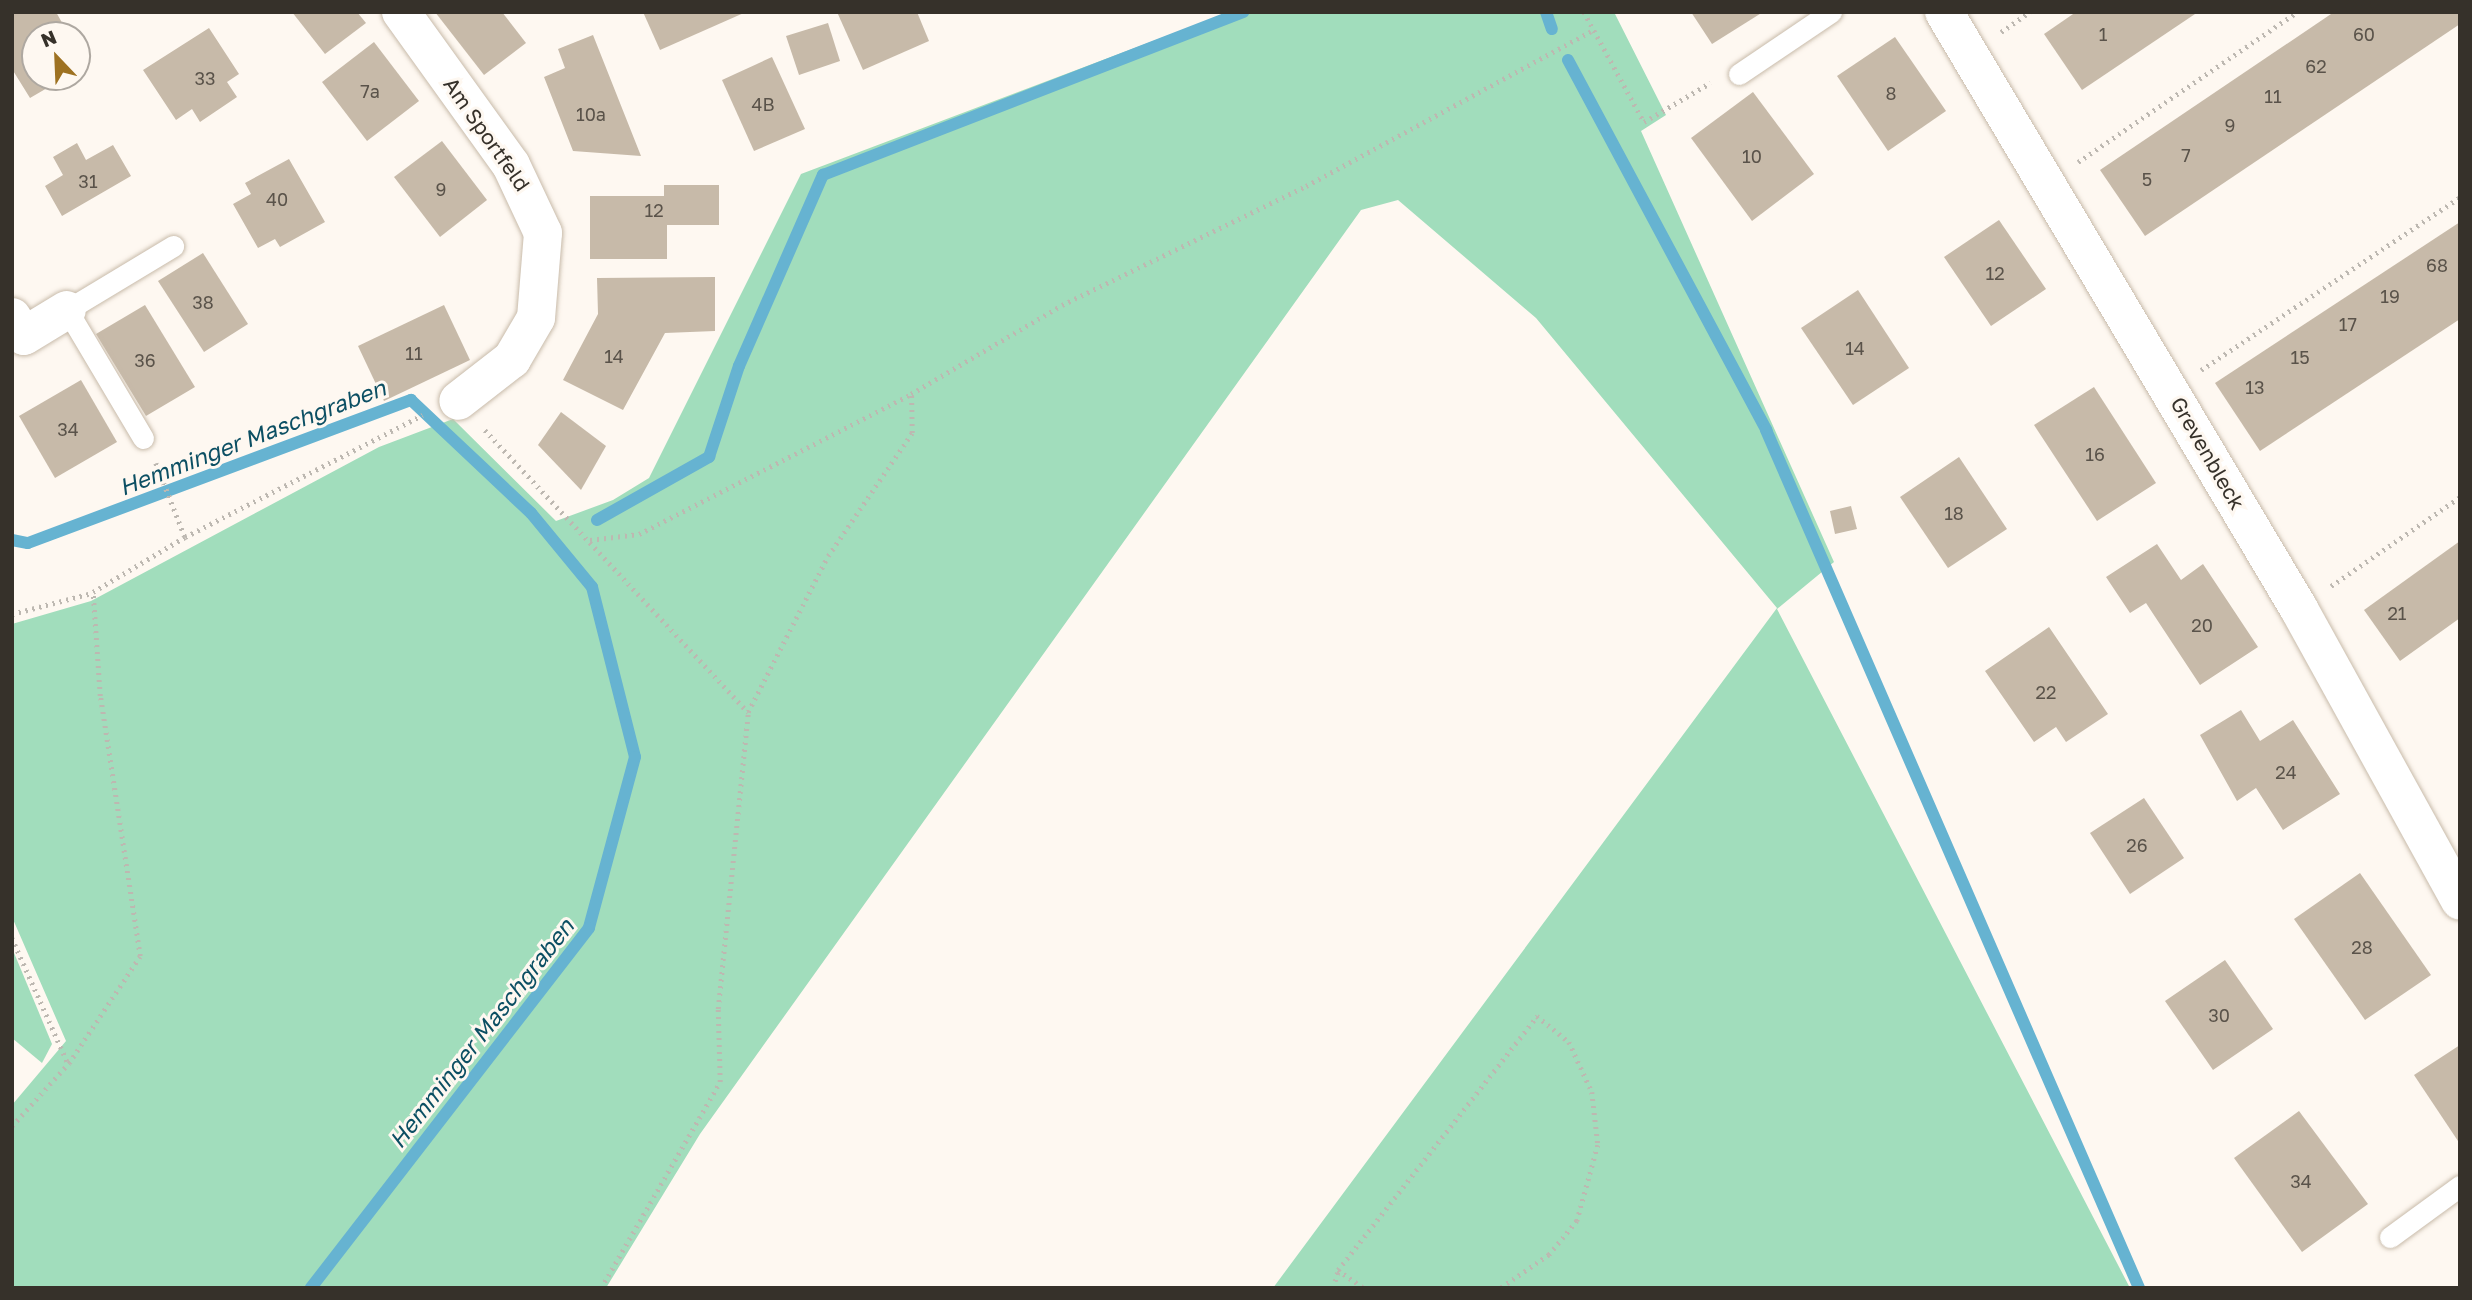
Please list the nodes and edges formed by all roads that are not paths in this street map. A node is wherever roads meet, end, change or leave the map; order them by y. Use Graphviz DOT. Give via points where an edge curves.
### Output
graph roads {
  1 [pos="401,12"];
  2 [pos="1831,12"];
  3 [pos="1944,12"];
  4 [pos="1739,74"];
  5 [pos="173,246"];
  6 [pos="67,310"];
  7 [pos="12,317"];
  8 [pos="458,401"];
  9 [pos="143,438"];
  10 [pos="2460,901"];
  11 [pos="2460,1186"];
  12 [pos="2390,1237"];
  1 -- 8 [label="street, Am Sportfeld" via="511,165 543,233 536,318 512,359"];
  2 -- 4 [label="lane"];
  3 -- 10 [label="street, Grevenbleck" via="2299,608"];
  5 -- 6 [label="lane"];
  6 -- 7 [label="street" via="23,336"];
  6 -- 9 [label="lane"];
  11 -- 12 [label="lane"];
}
